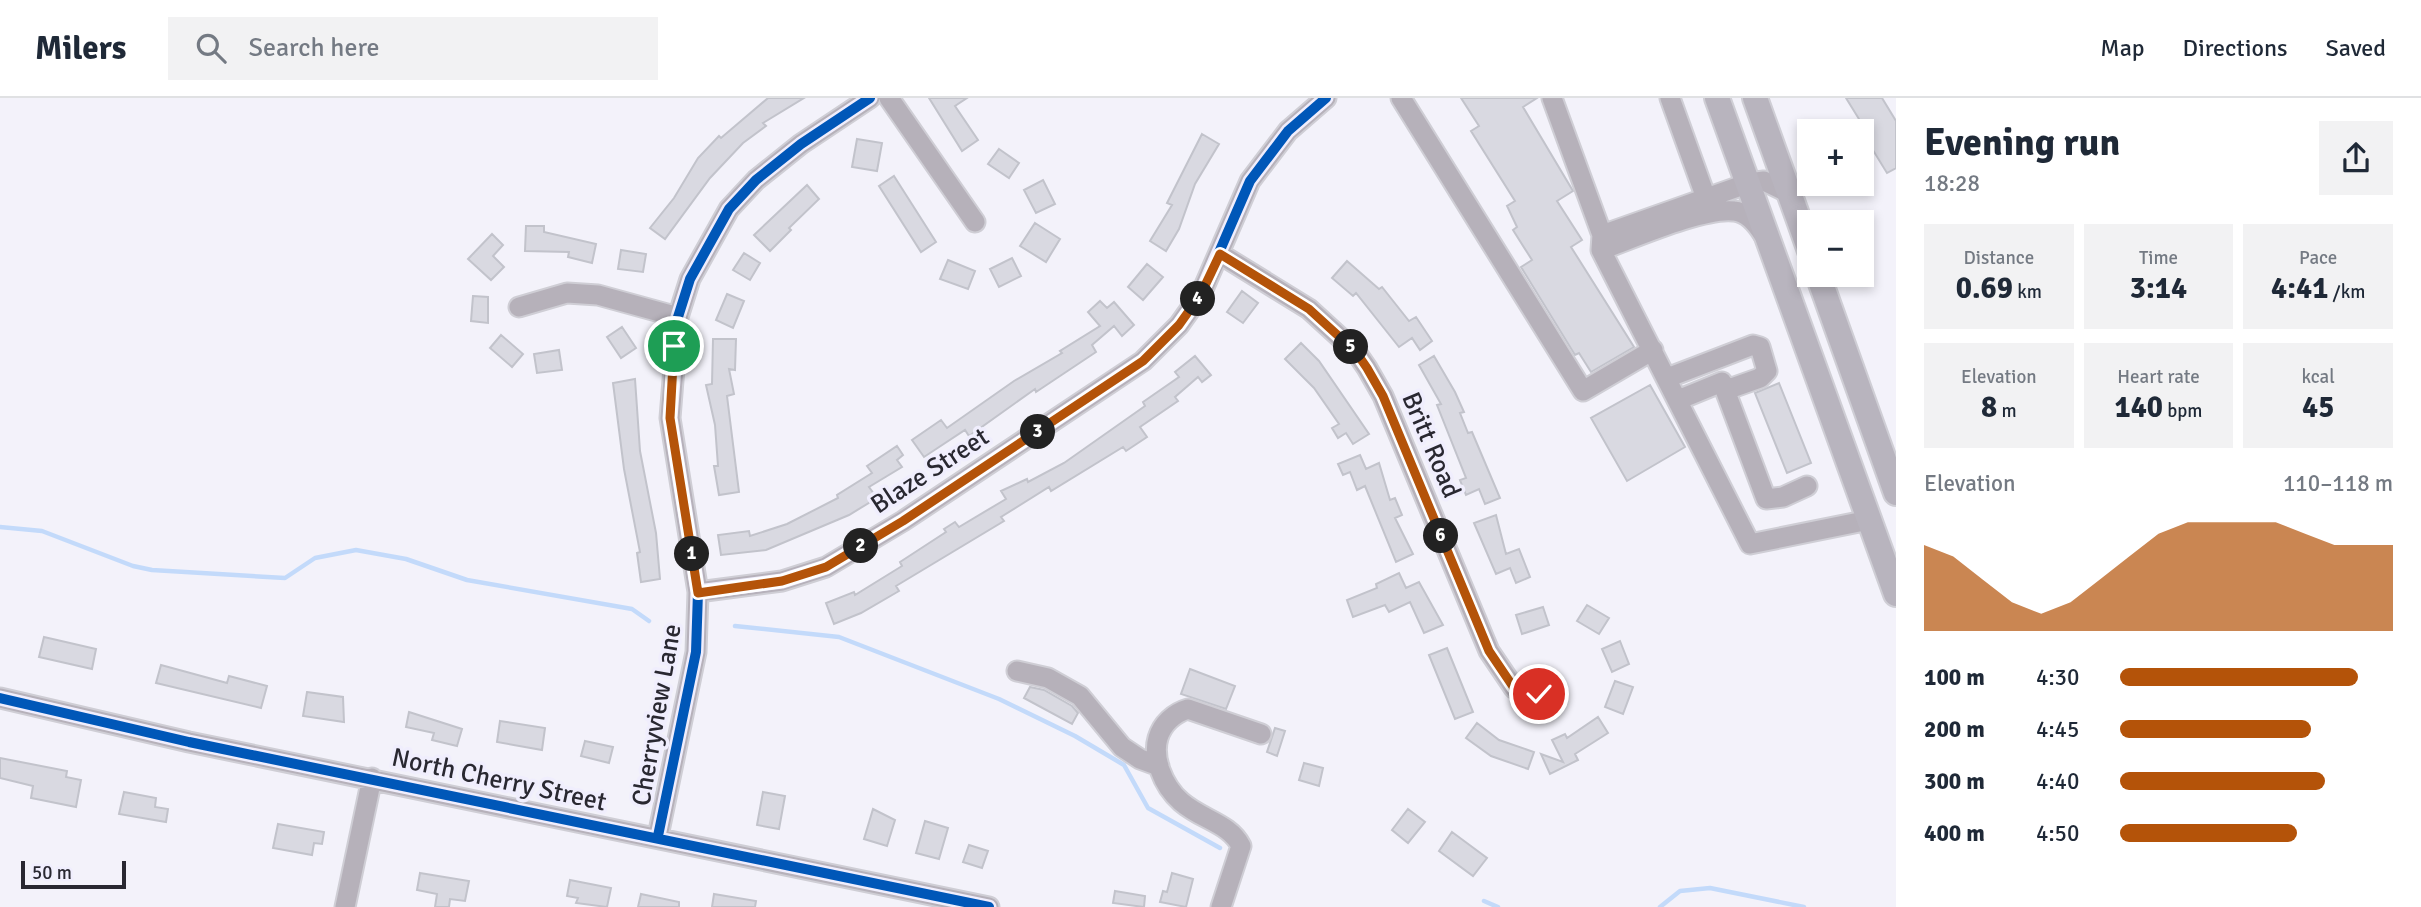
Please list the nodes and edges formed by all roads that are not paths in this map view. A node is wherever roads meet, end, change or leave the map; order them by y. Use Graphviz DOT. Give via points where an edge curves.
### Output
graph roads {
  1 [pos="870,98"];
  2 [pos="889,98"];
  3 [pos="1326,98"];
  4 [pos="1552,98"];
  5 [pos="1670,98"];
  6 [pos="1717,98"];
  7 [pos="1755,98"];
  8 [pos="1404,99"];
  9 [pos="1749,183"];
  10 [pos="1789,193"];
  11 [pos="1706,198"];
  12 [pos="1797,215"];
  13 [pos="975,222"];
  14 [pos="1602,242"];
  15 [pos="1772,246"];
  16 [pos="1220,254"];
  17 [pos="1822,287"];
  18 [pos="519,307"];
  19 [pos="678,317"];
  20 [pos="1653,350"];
  21 [pos="1667,378"];
  22 [pos="1726,390"];
  23 [pos="1678,400"];
  24 [pos="1807,486"];
  25 [pos="1896,493"];
  26 [pos="1869,520"];
  27 [pos="698,593"];
  28 [pos="1896,594"];
  29 [pos="1017,671"];
  30 [pos="1539,694"];
  31 [pos="0,698"];
  32 [pos="1261,734"];
  33 [pos="1159,765"];
  34 [pos="372,778"];
  35 [pos="658,836"];
  36 [pos="345,907"];
  37 [pos="989,907"];
  38 [pos="1220,907"];
  1 -- 19 [label="street, Cherryview Lane" via="801,144 729,209 690,279"];
  2 -- 13 [label="street"];
  3 -- 16 [label="street, Blaze Street" via="1288,131 1250,181"];
  4 -- 14 [label="street"];
  5 -- 11 [label="street"];
  6 -- 9 [label="main road"];
  7 -- 10 [label="main road"];
  8 -- 20 [label="street" via="1583,391"];
  9 -- 10 [label="street" via="1764,181"];
  9 -- 11 [label="street"];
  9 -- 15 [label="main road"];
  10 -- 12 [label="main road"];
  11 -- 14 [label="street"];
  14 -- 15 [label="street" via="1713,212 1735,211 1748,216"];
  14 -- 20 [label="street"];
  15 -- 26 [label="main road"];
  16 -- 27 [label="street, Blaze Street" via="1201,294 1179,325 1143,361 903,521 826,567 782,581"];
  16 -- 30 [label="street, Britt Road" via="1309,309 1356,352 1383,396 1489,651 1514,688"];
  17 -- 25 [label="main road"];
  18 -- 19 [label="street" via="567,293 598,295"];
  19 -- 27 [label="street, Cherryview Lane" via="670,418"];
  20 -- 21 [label="street"];
  21 -- 22 [label="street" via="1753,345 1759,347 1767,371"];
  21 -- 23 [label="street"];
  22 -- 23 [label="street" via="1722,382"];
  22 -- 24 [label="street" via="1766,499"];
  23 -- 26 [label="street" via="1750,544"];
  26 -- 28 [label="main road"];
  27 -- 35 [label="street, Cherryview Lane" via="696,652"];
  29 -- 33 [label="street" via="1048,678 1080,696 1122,747"];
  31 -- 34 [label="street, North Cherry Street"];
  32 -- 33 [label="street" via="1199,711 1181,711 1158,737"];
  33 -- 38 [label="street" via="1182,804 1230,832 1241,846"];
  34 -- 35 [label="street, North Cherry Street"];
  34 -- 36 [label="street"];
  35 -- 37 [label="street, North Cherry Street"];
}
